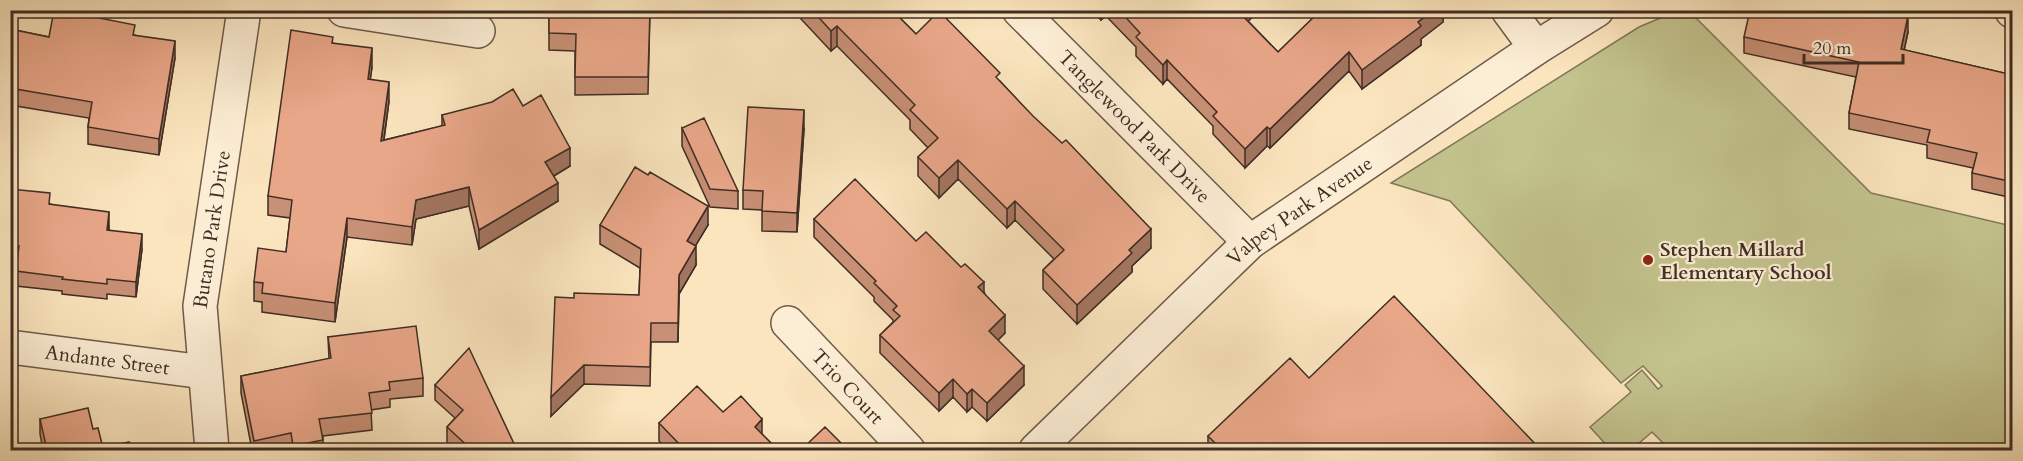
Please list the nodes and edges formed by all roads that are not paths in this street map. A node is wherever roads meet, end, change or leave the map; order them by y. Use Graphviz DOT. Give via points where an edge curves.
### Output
graph roads {
  1 [pos="244,10"];
  2 [pos="344,10"];
  3 [pos="1019,10"];
  4 [pos="1509,10"];
  5 [pos="1597,10"];
  6 [pos="478,31"];
  7 [pos="1536,48"];
  8 [pos="1250,242"];
  9 [pos="788,323"];
  10 [pos="10,347"];
  11 [pos="204,372"];
  12 [pos="212,450"];
  13 [pos="908,450"];
  14 [pos="1036,450"];
  1 -- 11 [label="street, Butano Park Drive" via="200,306"];
  2 -- 6 [label="street"];
  3 -- 8 [label="street, Tanglewood Park Drive"];
  4 -- 7 [label="street"];
  5 -- 7 [label="street, Valpey Park Avenue"];
  7 -- 8 [label="street, Valpey Park Avenue"];
  8 -- 14 [label="street, Valpey Park Avenue"];
  9 -- 13 [label="street, Trio Court"];
  10 -- 11 [label="street, Andante Street"];
  11 -- 12 [label="street, Butano Park Drive"];
}
